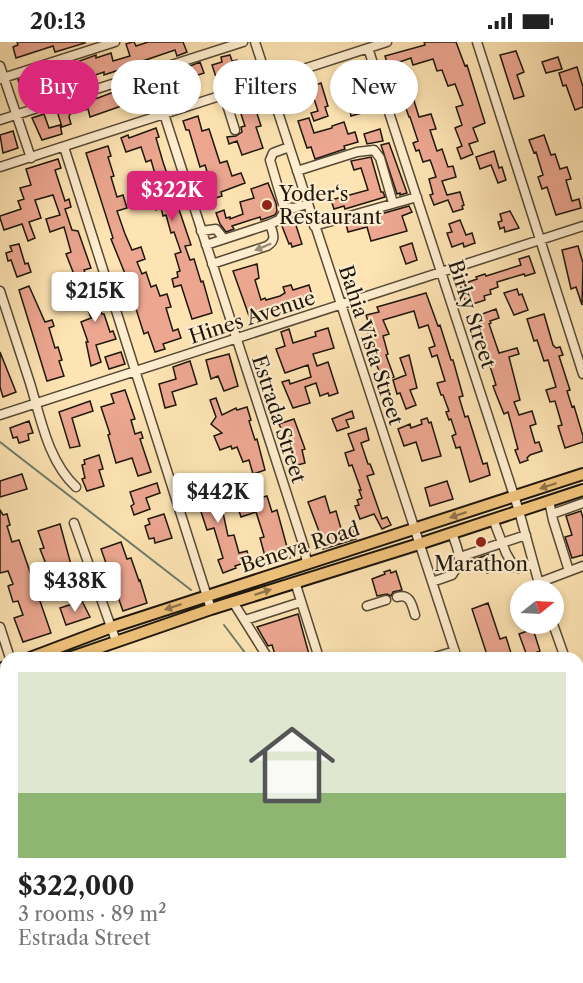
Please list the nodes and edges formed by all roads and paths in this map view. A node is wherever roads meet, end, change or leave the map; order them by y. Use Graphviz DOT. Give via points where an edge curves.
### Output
graph roads {
  1 [pos="115,42"];
  2 [pos="243,42"];
  3 [pos="255,42"];
  4 [pos="387,42"];
  5 [pos="477,42"];
  6 [pos="368,48"];
  7 [pos="261,60"];
  8 [pos="318,64"];
  9 [pos="0,66"];
  10 [pos="2,79"];
  11 [pos="164,114"];
  12 [pos="230,114"];
  13 [pos="278,114"];
  14 [pos="16,115"];
  15 [pos="0,120"];
  16 [pos="235,130"];
  17 [pos="64,147"];
  18 [pos="289,147"];
  19 [pos="31,158"];
  20 [pos="0,168"];
  21 [pos="297,171"];
  22 [pos="417,196"];
  23 [pos="393,203"];
  24 [pos="307,204"];
  25 [pos="285,207"];
  26 [pos="270,224"];
  27 [pos="583,225"];
  28 [pos="314,226"];
  29 [pos="201,231"];
  30 [pos="224,239"];
  31 [pos="540,240"];
  32 [pos="206,245"];
  33 [pos="212,264"];
  34 [pos="441,272"];
  35 [pos="0,291"];
  36 [pos="340,306"];
  37 [pos="236,339"];
  38 [pos="136,371"];
  39 [pos="583,374"];
  40 [pos="35,404"];
  41 [pos="0,416"];
  42 [pos="583,474"];
  43 [pos="76,487"];
  44 [pos="583,490"];
  45 [pos="514,497"];
  46 [pos="549,501"];
  47 [pos="583,503"];
  48 [pos="519,511"];
  49 [pos="552,514"];
  50 [pos="493,519"];
  51 [pos="74,523"];
  52 [pos="414,530"];
  53 [pos="452,533"];
  54 [pos="526,535"];
  55 [pos="502,543"];
  56 [pos="419,544"];
  57 [pos="460,557"];
  58 [pos="307,563"];
  59 [pos="532,564"];
  60 [pos="583,566"];
  61 [pos="569,571"];
  62 [pos="538,580"];
  63 [pos="553,580"];
  64 [pos="295,582"];
  65 [pos="432,582"];
  66 [pos="207,596"];
  67 [pos="397,597"];
  68 [pos="386,600"];
  69 [pos="233,602"];
  70 [pos="301,602"];
  71 [pos="367,606"];
  72 [pos="211,609"];
  73 [pos="416,615"];
  74 [pos="244,620"];
  75 [pos="0,627"];
  76 [pos="112,627"];
  77 [pos="557,634"];
  78 [pos="116,641"];
  79 [pos="8,652"];
  80 [pos="46,652"];
  81 [pos="86,652"];
  82 [pos="264,652"];
  83 [pos="317,652"];
  84 [pos="455,652"];
  85 [pos="563,652"];
  1 -- 10 [label="street"];
  2 -- 14 [label="street"];
  3 -- 7 [label="street, Bahia Vista Street"];
  4 -- 6 [label="street"];
  5 -- 31 [label="street"];
  6 -- 8 [label="street"];
  6 -- 22 [label="street, Birky Street"];
  9 -- 10 [label="street"];
  10 -- 14 [label="street"];
  11 -- 17 [label="street"];
  11 -- 29 [label="street, Estrada Street"];
  12 -- 16 [label="street"];
  13 -- 18 [label="street, Bahia Vista Street"];
  14 -- 15 [label="street"];
  14 -- 19 [label="street"];
  17 -- 19 [label="street"];
  17 -- 38 [label="street"];
  18 -- 21 [label="street, Bahia Vista Street"];
  18 -- 25 [label="street" via="273,153 270,160"];
  19 -- 20 [label="street"];
  21 -- 23 [label="street" via="374,150"];
  21 -- 24 [label="street, Bahia Vista Street"];
  22 -- 23 [label="street"];
  22 -- 34 [label="street, Birky Street"];
  23 -- 28 [label="street"];
  24 -- 25 [label="street"];
  24 -- 28 [label="street, Bahia Vista Street"];
  25 -- 26 [label="street" via="284,214"];
  26 -- 30 [label="street"];
  26 -- 33 [label="street, one-way" via="273,242"];
  27 -- 31 [label="street, Hines Avenue"];
  28 -- 36 [label="street, Bahia Vista Street"];
  29 -- 30 [label="street" via="216,229"];
  29 -- 32 [label="street, Estrada Street"];
  30 -- 32 [label="street"];
  31 -- 34 [label="street, Hines Avenue"];
  31 -- 39 [label="street"];
  32 -- 33 [label="street, Estrada Street"];
  33 -- 37 [label="street, Estrada Street"];
  34 -- 36 [label="street, Hines Avenue"];
  34 -- 45 [label="street, Birky Street"];
  35 -- 40 [label="street"];
  36 -- 37 [label="street, Hines Avenue"];
  36 -- 52 [label="street, Bahia Vista Street"];
  37 -- 38 [label="street, Hines Avenue"];
  37 -- 58 [label="street, Estrada Street"];
  38 -- 40 [label="street, Hines Avenue"];
  38 -- 66 [label="street"];
  40 -- 41 [label="street, Hines Avenue"];
  40 -- 43 [label="street" via="55,460"];
  42 -- 45 [label="main road, Beneva Road, one-way"];
  44 -- 46 [label="main road, Beneva Road"];
  45 -- 48 [label="street, Birky Street"];
  45 -- 52 [label="main road, Beneva Road, one-way"];
  46 -- 48 [label="main road, Beneva Road"];
  46 -- 49 [label="street"];
  47 -- 49 [label="street"];
  48 -- 50 [label="main road, Beneva Road"];
  48 -- 54 [label="street, Birky Street"];
  49 -- 61 [label="street"];
  50 -- 53 [label="main road, Beneva Road"];
  50 -- 55 [label="street"];
  51 -- 76 [label="street"];
  52 -- 56 [label="street, Bahia Vista Street"];
  52 -- 58 [label="main road, Beneva Road"];
  53 -- 56 [label="main road, Beneva Road"];
  53 -- 57 [label="street"];
  54 -- 55 [label="street"];
  54 -- 59 [label="street, Birky Street"];
  55 -- 57 [label="street"];
  55 -- 59 [label="street" via="514,567"];
  56 -- 64 [label="main road, Beneva Road"];
  56 -- 65 [label="street, Bahia Vista Street"];
  57 -- 65 [label="street" via="452,575"];
  58 -- 66 [label="main road, Beneva Road"];
  59 -- 62 [label="street, Birky Street"];
  60 -- 61 [label="street"];
  61 -- 63 [label="street"];
  69 -- 64 [label="main road, Beneva Road, one-way"];
  64 -- 70 [label="street"];
  65 -- 84 [label="street, Bahia Vista Street"];
  66 -- 72 [label="street"];
  66 -- 76 [label="main road, Beneva Road, one-way"];
  67 -- 73 [label="street" via="408,598"];
  68 -- 71 [label="street"];
  69 -- 72 [label="main road, Beneva Road"];
  69 -- 74 [label="street"];
  70 -- 74 [label="street"];
  70 -- 83 [label="street"];
  72 -- 78 [label="main road, Beneva Road"];
  74 -- 82 [label="street"];
  75 -- 79 [label="street"];
  76 -- 78 [label="street"];
  76 -- 80 [label="main road, Beneva Road"];
  77 -- 85 [label="street"];
  78 -- 81 [label="main road, Beneva Road"];
}
